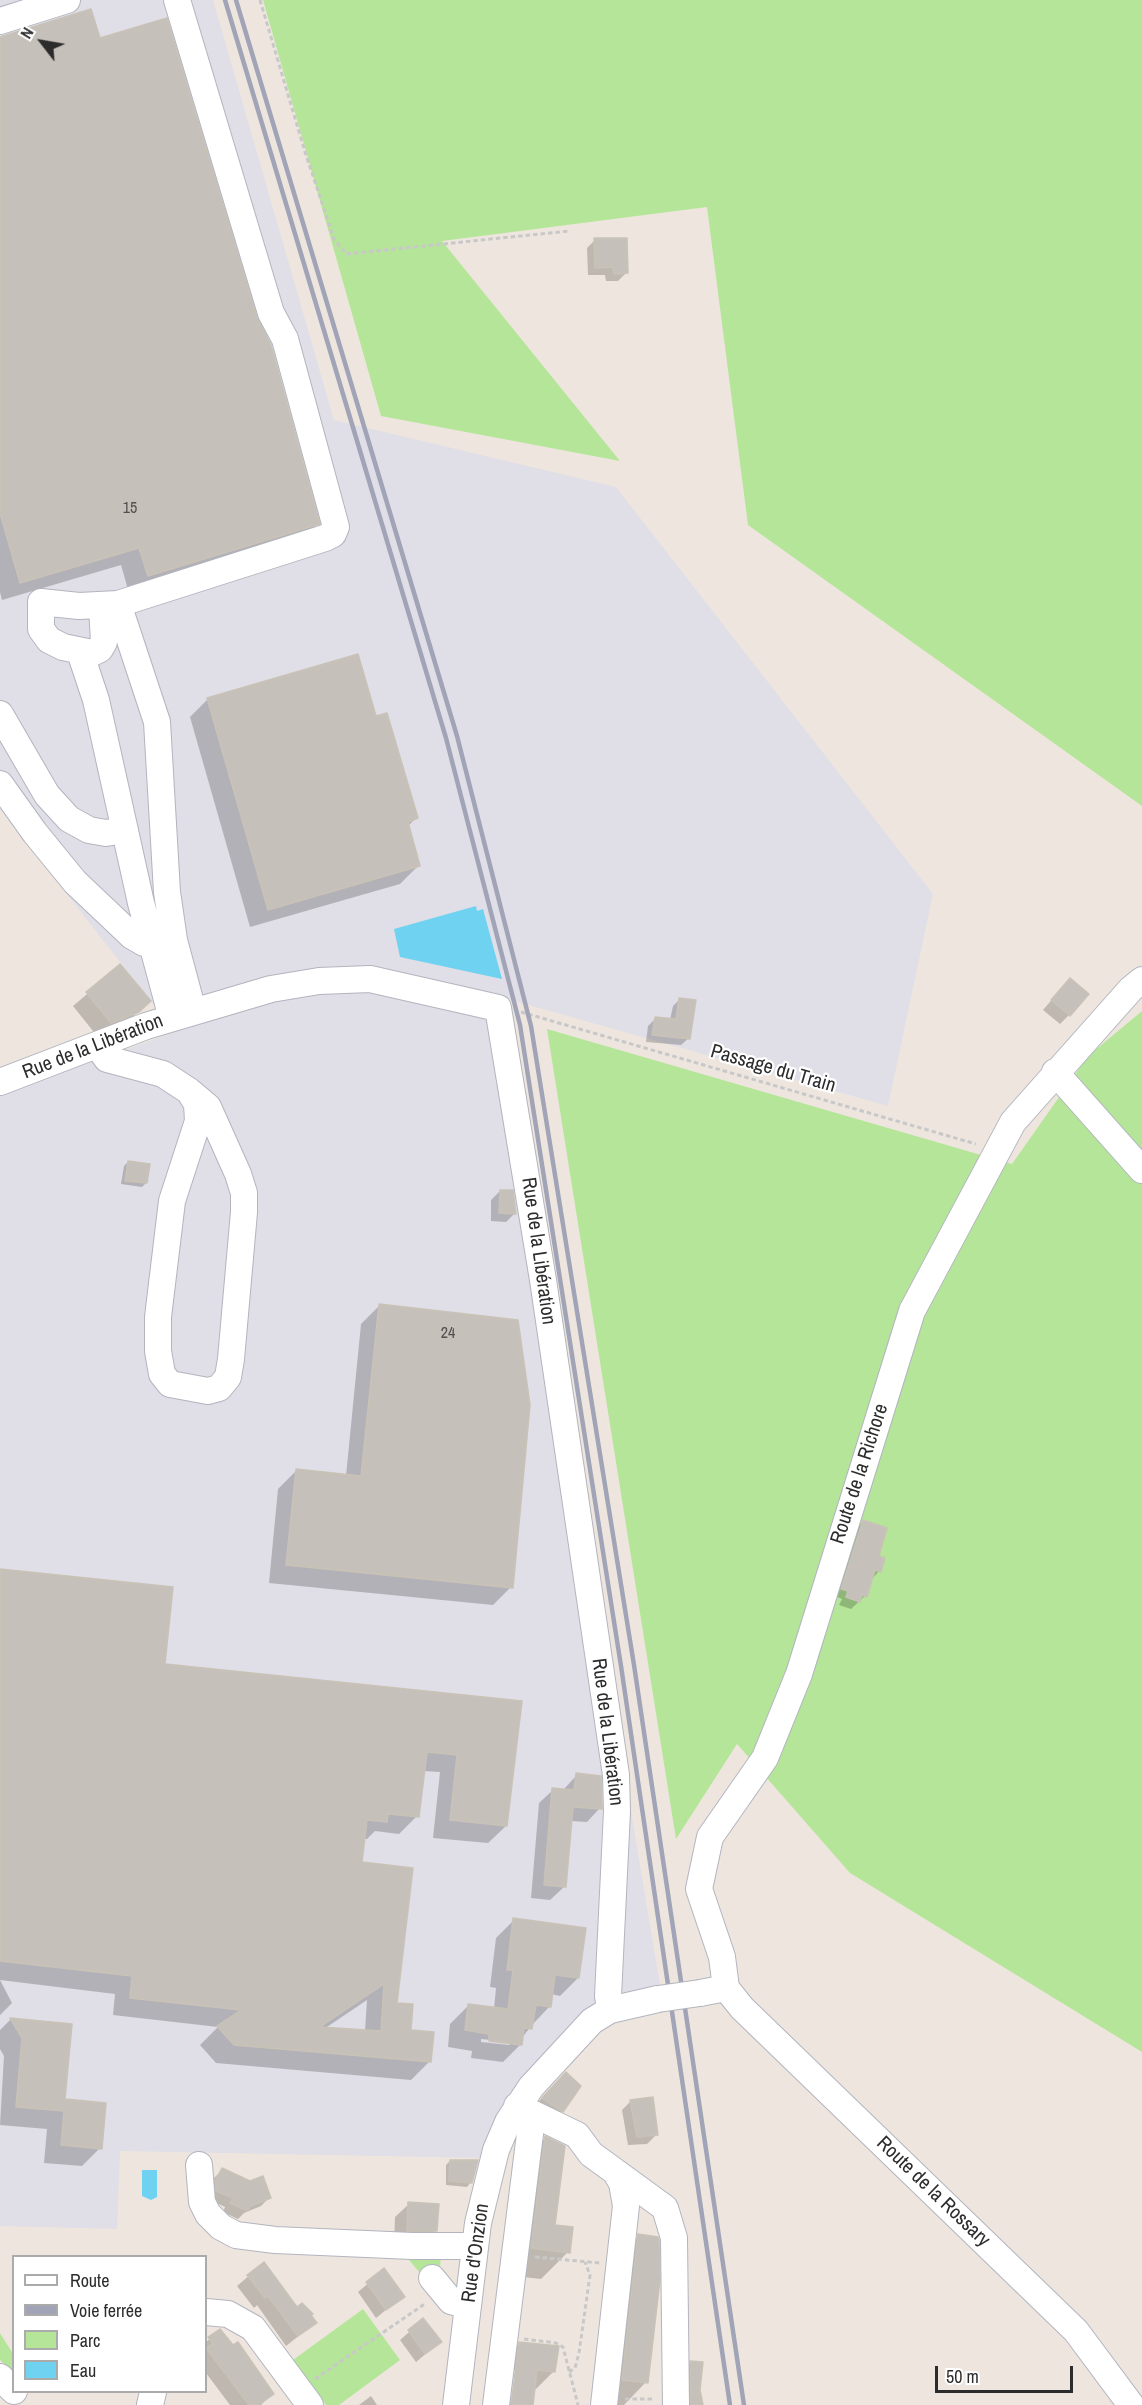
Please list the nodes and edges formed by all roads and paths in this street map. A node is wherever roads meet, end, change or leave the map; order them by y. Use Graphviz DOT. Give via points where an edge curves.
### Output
graph roads {
  1 [pos="67,0"];
  2 [pos="177,0"];
  3 [pos="260,0"];
  4 [pos="0,21"];
  5 [pos="569,231"];
  6 [pos="110,605"];
  7 [pos="80,652"];
  8 [pos="0,714"];
  9 [pos="0,784"];
  10 [pos="125,830"];
  11 [pos="163,942"];
  12 [pos="1142,980"];
  13 [pos="182,1014"];
  14 [pos="540,1017"];
  15 [pos="97,1045"];
  16 [pos="1055,1072"];
  17 [pos="0,1082"];
  18 [pos="189,1091"];
  19 [pos="998,1150"];
  20 [pos="1142,1170"];
  21 [pos="726,1988"];
  22 [pos="610,2010"];
  23 [pos="522,2109"];
  24 [pos="199,2165"];
  25 [pos="616,2173"];
  26 [pos="475,2246"];
  27 [pos="514,2254"];
  28 [pos="585,2262"];
  29 [pos="620,2265"];
  30 [pos="438,2284"];
  31 [pos="468,2306"];
  32 [pos="207,2312"];
  33 [pos="504,2337"];
  34 [pos="569,2372"];
  35 [pos="0,2378"];
  36 [pos="12,2389"];
  37 [pos="305,2397"];
  38 [pos="604,2402"];
  39 [pos="676,2402"];
  40 [pos="456,2405"];
  41 [pos="496,2405"];
  42 [pos="578,2405"];
  43 [pos="1131,2405"];
  1 -- 4 [label="street"];
  2 -- 6 [label="street" via="271,313 285,339 336,527 326,537"];
  3 -- 5 [label="path" via="334,239 346,254"];
  6 -- 7 [label="street" via="100,649"];
  6 -- 7 [label="street" via="41,602 41,629 49,640"];
  6 -- 11 [label="street" via="157,722"];
  7 -- 10 [label="street" via="96,700"];
  8 -- 10 [label="street" via="47,795 69,819 88,830"];
  9 -- 11 [label="street" via="75,882 132,936 144,943"];
  10 -- 11 [label="street"];
  11 -- 13 [label="street"];
  12 -- 16 [label="street, Route de la Richore"];
  13 -- 15 [label="street, Rue de la Libération"];
  13 -- 22 [label="street, Rue de la Libération" via="271,989 345,978 498,1008 616,1775"];
  14 -- 19 [label="path, Passage du Train"];
  15 -- 17 [label="street, Rue de la Libération"];
  15 -- 18 [label="street" via="107,1059 163,1074"];
  16 -- 19 [label="street, Route de la Richore" via="1012,1122"];
  16 -- 20 [label="street"];
  18 -- 18 [label="street" via="197,1104 198,1121 172,1201 159,1306 158,1352 162,1374 170,1384 208,1391 219,1388 228,1377 243,1193 218,1125 208,1107"];
  19 -- 21 [label="street, Route de la Richore" via="912,1311 799,1674 765,1758 710,1837 699,1888 722,1957"];
  21 -- 22 [label="street, Rue d'Onzion, bridge"];
  21 -- 43 [label="street, Route de la Rossary" via="1076,2331"];
  22 -- 23 [label="street, Rue d'Onzion" via="576,2037"];
  23 -- 25 [label="street" via="577,2135 591,2154"];
  23 -- 26 [label="street, Rue d'Onzion" via="496,2150"];
  23 -- 27 [label="street, Rue d'Onzion" via="531,2126"];
  24 -- 26 [label="street" via="202,2202 208,2214 220,2227 236,2235 274,2240"];
  25 -- 29 [label="street" via="626,2206"];
  25 -- 39 [label="street" via="656,2199 671,2223"];
  26 -- 31 [label="street, Rue d'Onzion"];
  27 -- 28 [label="path"];
  27 -- 33 [label="street, Rue d'Onzion"];
  28 -- 29 [label="path"];
  28 -- 34 [label="path" via="590,2275 579,2353 575,2368"];
  29 -- 38 [label="street"];
  30 -- 31 [label="street" via="451,2301"];
  30 -- 37 [label="path"];
  31 -- 40 [label="street, Rue d'Onzion"];
  32 -- 37 [label="street" via="228,2314 253,2328"];
  33 -- 34 [label="path" via="560,2344"];
  33 -- 41 [label="street, Rue d'Onzion"];
  34 -- 42 [label="path"];
  35 -- 36 [label="street"];
  38 -- 39 [label="path"];
}
